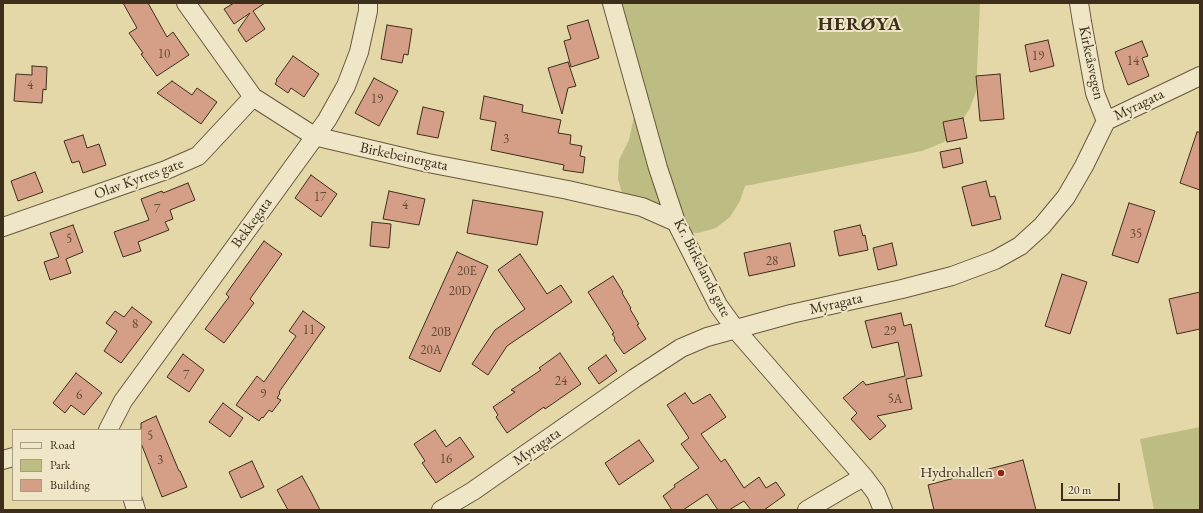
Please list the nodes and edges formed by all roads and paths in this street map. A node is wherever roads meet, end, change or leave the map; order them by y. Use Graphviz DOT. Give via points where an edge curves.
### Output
graph roads {
  1 [pos="186,3"];
  2 [pos="368,3"];
  3 [pos="612,3"];
  4 [pos="1079,3"];
  5 [pos="1200,76"];
  6 [pos="253,97"];
  7 [pos="1106,121"];
  8 [pos="314,136"];
  9 [pos="676,222"];
  10 [pos="3,227"];
  11 [pos="736,330"];
  12 [pos="109,429"];
  13 [pos="864,477"];
  14 [pos="441,510"];
  15 [pos="807,510"];
  16 [pos="883,510"];
  1 -- 6 [label="street, Birkebeinergata"];
  2 -- 8 [label="street, Bekkegata" via="359,52 346,86 327,120"];
  3 -- 9 [label="street, Kr. Birkelands gate" via="658,168"];
  4 -- 7 [label="street, Kirkeåsvegen" via="1095,93"];
  5 -- 7 [label="street, Myragata"];
  6 -- 8 [label="street, Birkebeinergata"];
  6 -- 10 [label="street, Olav Kyrres gate" via="198,156 166,170"];
  7 -- 11 [label="street, Myragata" via="1066,197 1042,226 1020,246 995,260 952,276 791,314"];
  8 -- 9 [label="street, Birkebeinergata" via="428,163 568,190 642,208"];
  8 -- 12 [label="street, Bekkegata" via="123,401"];
  9 -- 11 [label="street, Kr. Birkelands gate" via="718,305"];
  11 -- 13 [label="street, Kr. Birkelands gate"];
  11 -- 14 [label="street, Myragata" via="681,348 479,487"];
  13 -- 15 [label="street"];
  13 -- 16 [label="street, Kr. Birkelands gate"];
}
